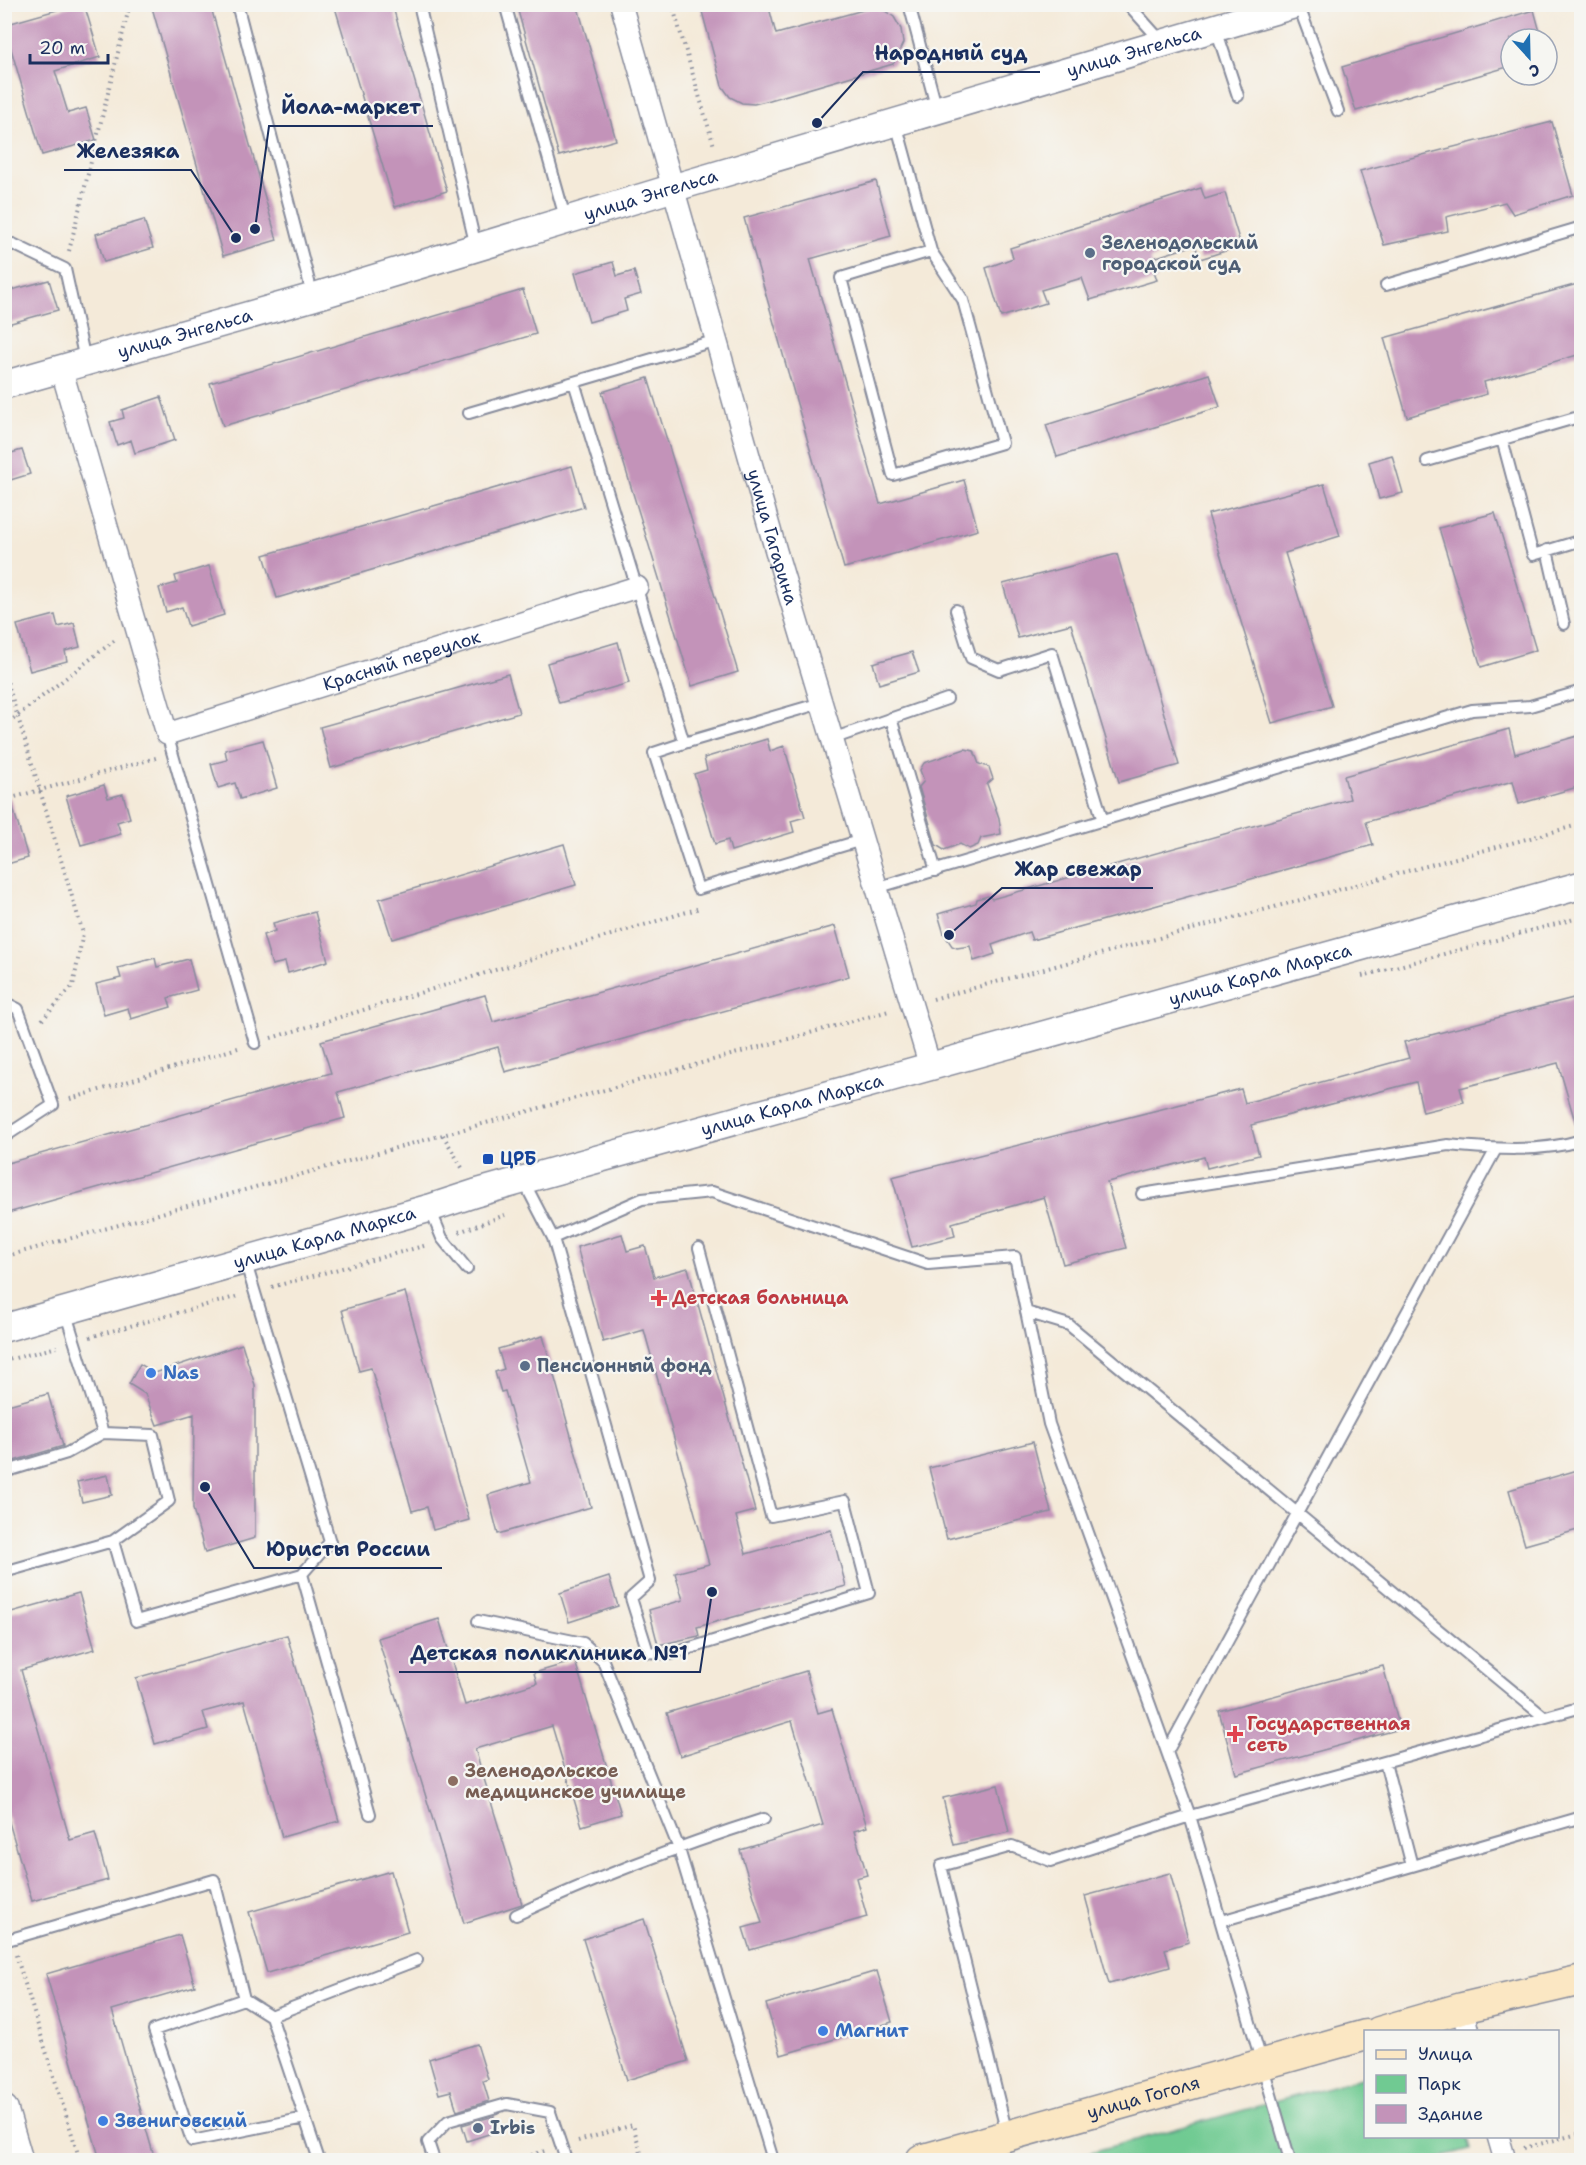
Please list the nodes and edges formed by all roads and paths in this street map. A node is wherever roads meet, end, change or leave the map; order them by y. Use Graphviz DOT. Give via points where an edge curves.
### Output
graph roads {
  1 [pos="130,4"];
  2 [pos="237,4"];
  3 [pos="419,4"];
  4 [pos="505,4"];
  5 [pos="621,4"];
  6 [pos="672,4"];
  7 [pos="909,4"];
  8 [pos="1128,4"];
  9 [pos="1297,4"];
  10 [pos="1215,28"];
  11 [pos="1163,44"];
  12 [pos="1238,96"];
  13 [pos="937,110"];
  14 [pos="1338,111"];
  15 [pos="896,122"];
  16 [pos="714,146"];
  17 [pos="673,188"];
  18 [pos="566,221"];
  19 [pos="1581,227"];
  20 [pos="4,246"];
  21 [pos="476,248"];
  22 [pos="932,251"];
  23 [pos="65,269"];
  24 [pos="1386,285"];
  25 [pos="313,297"];
  26 [pos="717,340"];
  27 [pos="73,364"];
  28 [pos="574,382"];
  29 [pos="4,385"];
  30 [pos="469,413"];
  31 [pos="1581,416"];
  32 [pos="1502,439"];
  33 [pos="1427,461"];
  34 [pos="1581,540"];
  35 [pos="1547,550"];
  36 [pos="637,587"];
  37 [pos="956,610"];
  38 [pos="135,624"];
  39 [pos="1564,624"];
  40 [pos="4,671"];
  41 [pos="1581,691"];
  42 [pos="947,699"];
  43 [pos="821,703"];
  44 [pos="18,716"];
  45 [pos="891,718"];
  46 [pos="4,726"];
  47 [pos="166,735"];
  48 [pos="832,739"];
  49 [pos="684,743"];
  50 [pos="40,789"];
  51 [pos="4,800"];
  52 [pos="1103,821"];
  53 [pos="1581,824"];
  54 [pos="862,840"];
  55 [pos="936,871"];
  56 [pos="1581,885"];
  57 [pos="876,888"];
  58 [pos="708,905"];
  59 [pos="1581,917"];
  60 [pos="1352,979"];
  61 [pos="4,1002"];
  62 [pos="911,1005"];
  63 [pos="27,1036"];
  64 [pos="255,1043"];
  65 [pos="930,1066"];
  66 [pos="53,1105"];
  67 [pos="443,1135"];
  68 [pos="4,1137"];
  69 [pos="1581,1140"];
  70 [pos="1496,1149"];
  71 [pos="523,1180"];
  72 [pos="476,1193"];
  73 [pos="1142,1194"];
  74 [pos="537,1206"];
  75 [pos="430,1208"];
  76 [pos="442,1238"];
  77 [pos="554,1238"];
  78 [pos="699,1248"];
  79 [pos="7,1256"];
  80 [pos="245,1260"];
  81 [pos="467,1269"];
  82 [pos="255,1292"];
  83 [pos="65,1311"];
  84 [pos="1026,1312"];
  85 [pos="4,1328"];
  86 [pos="75,1342"];
  87 [pos="4,1361"];
  88 [pos="103,1433"];
  89 [pos="4,1472"];
  90 [pos="1297,1513"];
  91 [pos="113,1541"];
  92 [pos="4,1572"];
  93 [pos="302,1574"];
  94 [pos="478,1621"];
  95 [pos="1581,1707"];
  96 [pos="1544,1718"];
  97 [pos="1167,1752"];
  98 [pos="1385,1762"];
  99 [pos="370,1814"];
  100 [pos="1190,1816"];
  101 [pos="1581,1817"];
  102 [pos="765,1819"];
  103 [pos="678,1846"];
  104 [pos="1412,1866"];
  105 [pos="516,1915"];
  106 [pos="1221,1921"];
  107 [pos="8,1940"];
  108 [pos="417,1960"];
  109 [pos="1581,1980"];
  110 [pos="244,1999"];
  111 [pos="270,2016"];
  112 [pos="1465,2020"];
  113 [pos="1387,2030"];
  114 [pos="1364,2035"];
  115 [pos="1263,2064"];
  116 [pos="4,2109"];
  117 [pos="304,2118"];
  118 [pos="633,2125"];
  119 [pos="1581,2133"];
  120 [pos="1008,2136"];
  121 [pos="1558,2138"];
  122 [pos="1559,2138"];
  123 [pos="1502,2150"];
  124 [pos="19,2160"];
  125 [pos="80,2160"];
  126 [pos="319,2160"];
  127 [pos="434,2160"];
  128 [pos="566,2160"];
  129 [pos="643,2160"];
  130 [pos="773,2160"];
  131 [pos="921,2160"];
  132 [pos="1290,2160"];
  1 -- 23 [label="path"];
  2 -- 25 [label="lane"];
  3 -- 21 [label="lane"];
  4 -- 18 [label="lane"];
  5 -- 17 [label="street, улица Гагарина"];
  6 -- 16 [label="path"];
  7 -- 13 [label="lane"];
  8 -- 11 [label="lane"];
  9 -- 10 [label="street, улица Энгельса"];
  9 -- 14 [label="lane"];
  10 -- 11 [label="street, улица Энгельса"];
  10 -- 12 [label="lane"];
  11 -- 13 [label="street, улица Энгельса"];
  13 -- 15 [label="street, улица Энгельса"];
  15 -- 17 [label="street, улица Энгельса"];
  15 -- 22 [label="lane"];
  17 -- 18 [label="street, улица Энгельса"];
  17 -- 26 [label="street, улица Гагарина"];
  18 -- 21 [label="street, улица Энгельса"];
  19 -- 24 [label="lane"];
  20 -- 23 [label="lane" via="13,244"];
  21 -- 25 [label="street, улица Энгельса"];
  22 -- 22 [label="lane" via="841,278 893,475 1002,443 963,300"];
  23 -- 27 [label="lane"];
  25 -- 27 [label="street, улица Энгельса"];
  26 -- 28 [label="lane"];
  26 -- 43 [label="street, улица Гагарина"];
  27 -- 29 [label="street, улица Энгельса"];
  27 -- 38 [label="street"];
  28 -- 30 [label="lane"];
  28 -- 36 [label="lane"];
  31 -- 32 [label="lane"];
  32 -- 33 [label="lane"];
  32 -- 35 [label="lane" via="1533,555"];
  34 -- 35 [label="lane"];
  35 -- 39 [label="lane"];
  36 -- 47 [label="street, Красный переулок"];
  36 -- 49 [label="lane"];
  37 -- 52 [label="lane" via="971,658 999,670 1052,653"];
  38 -- 44 [label="path"];
  38 -- 47 [label="street"];
  40 -- 44 [label="path"];
  41 -- 52 [label="lane" via="1530,706 1472,710"];
  42 -- 45 [label="lane"];
  43 -- 48 [label="street, улица Гагарина"];
  43 -- 49 [label="lane"];
  44 -- 46 [label="path"];
  44 -- 50 [label="path"];
  45 -- 48 [label="lane"];
  45 -- 55 [label="lane"];
  47 -- 50 [label="path" via="161,757"];
  47 -- 64 [label="lane"];
  48 -- 54 [label="street, улица Гагарина"];
  49 -- 54 [label="lane" via="654,753 698,889"];
  50 -- 51 [label="path"];
  50 -- 63 [label="path" via="83,933 73,986"];
  52 -- 55 [label="lane"];
  53 -- 62 [label="path"];
  54 -- 57 [label="street, улица Гагарина"];
  55 -- 57 [label="lane"];
  56 -- 65 [label="street, улица Карла Маркса"];
  57 -- 62 [label="street, улица Гагарина"];
  58 -- 64 [label="path"];
  59 -- 60 [label="path"];
  61 -- 63 [label="lane" via="18,1009"];
  62 -- 65 [label="street, улица Гагарина"];
  62 -- 67 [label="path"];
  63 -- 66 [label="lane"];
  64 -- 66 [label="path"];
  65 -- 71 [label="street, улица Карла Маркса"];
  66 -- 68 [label="lane"];
  67 -- 72 [label="path"];
  67 -- 79 [label="path"];
  69 -- 70 [label="lane" via="1564,1145"];
  70 -- 73 [label="lane" via="1448,1145"];
  70 -- 90 [label="lane"];
  71 -- 72 [label="street, улица Карла Маркса"];
  71 -- 74 [label="lane"];
  72 -- 75 [label="street, улица Карла Маркса"];
  74 -- 76 [label="path"];
  74 -- 77 [label="lane"];
  75 -- 76 [label="lane"];
  75 -- 80 [label="street, улица Карла Маркса"];
  76 -- 81 [label="lane"];
  76 -- 82 [label="path"];
  77 -- 78 [label="lane" via="650,1581 630,1598 648,1652 671,1654 869,1593 845,1501 771,1516"];
  77 -- 84 [label="lane" via="642,1199 712,1192 928,1264 1015,1257"];
  80 -- 82 [label="lane"];
  80 -- 83 [label="street, улица Карла Маркса"];
  82 -- 86 [label="path"];
  82 -- 93 [label="lane" via="330,1542"];
  83 -- 85 [label="street, улица Карла Маркса"];
  83 -- 86 [label="lane"];
  84 -- 90 [label="lane" via="1069,1325"];
  84 -- 97 [label="lane" via="1049,1424"];
  86 -- 87 [label="path"];
  86 -- 88 [label="lane"];
  88 -- 89 [label="lane" via="67,1453"];
  88 -- 91 [label="lane" via="153,1434 169,1501"];
  90 -- 96 [label="lane"];
  90 -- 97 [label="lane"];
  91 -- 92 [label="lane"];
  91 -- 93 [label="lane" via="136,1621"];
  93 -- 99 [label="lane"];
  94 -- 103 [label="lane" via="584,1643 603,1661"];
  95 -- 96 [label="lane"];
  96 -- 98 [label="lane"];
  97 -- 100 [label="lane"];
  98 -- 100 [label="lane"];
  98 -- 104 [label="lane"];
  100 -- 106 [label="lane"];
  100 -- 120 [label="lane" via="1051,1861 1012,1846 941,1866"];
  101 -- 104 [label="lane"];
  102 -- 103 [label="lane"];
  103 -- 105 [label="lane"];
  103 -- 130 [label="lane"];
  104 -- 106 [label="lane"];
  106 -- 115 [label="lane"];
  107 -- 110 [label="lane" via="214,1880"];
  107 -- 125 [label="path"];
  108 -- 111 [label="lane"];
  109 -- 112 [label="main road"];
  110 -- 111 [label="lane"];
  110 -- 117 [label="lane" via="154,2030 192,2141"];
  111 -- 117 [label="lane"];
  112 -- 113 [label="main road"];
  114 -- 115 [label="main road, улица Гоголя"];
  115 -- 120 [label="main road, улица Гоголя"];
  115 -- 132 [label="lane"];
  116 -- 124 [label="street"];
  117 -- 126 [label="lane"];
  118 -- 129 [label="path"];
  119 -- 122 [label="path"];
  120 -- 131 [label="main road, улица Гоголя"];
  121 -- 123 [label="path"];
  127 -- 128 [label="lane" via="428,2142 448,2121 507,2104 550,2112"];
}
